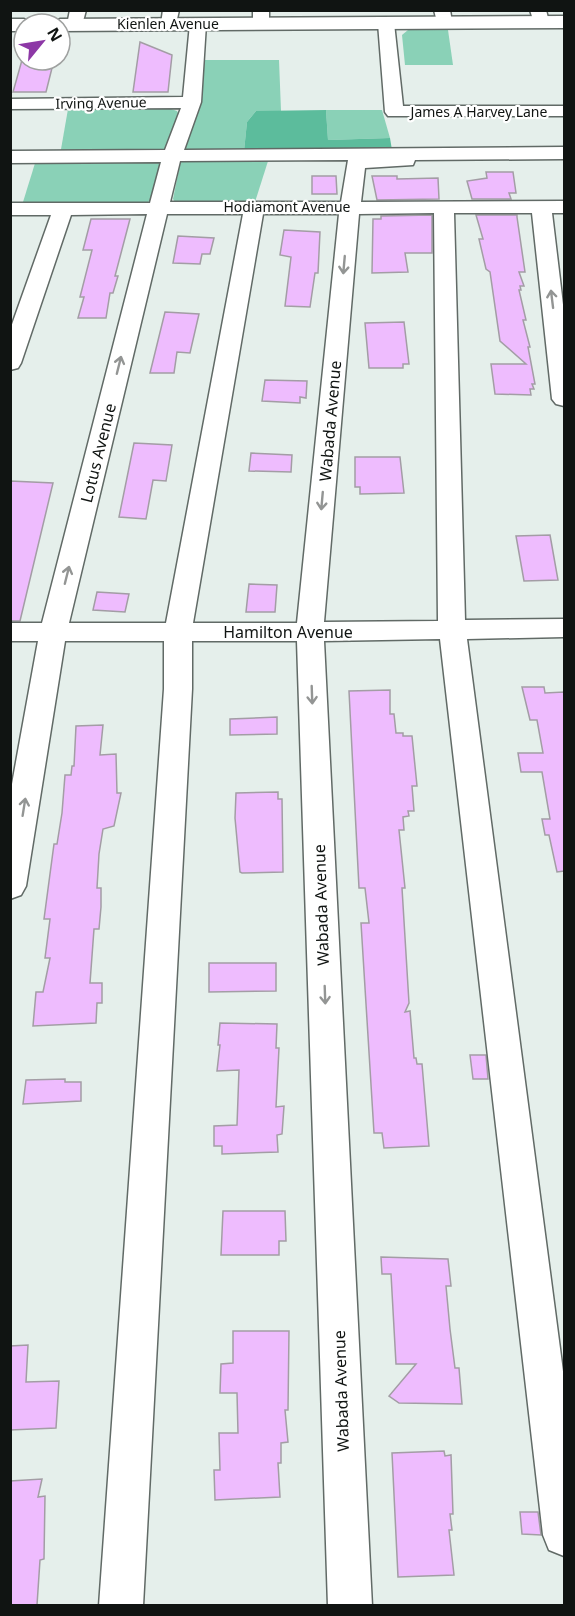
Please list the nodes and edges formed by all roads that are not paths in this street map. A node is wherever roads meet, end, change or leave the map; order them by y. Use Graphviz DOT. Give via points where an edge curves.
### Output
graph roads {
  1 [pos="443,16"];
  2 [pos="540,16"];
  3 [pos="170,17"];
  4 [pos="261,17"];
  5 [pos="72,20"];
  6 [pos="564,22"];
  7 [pos="386,23"];
  8 [pos="198,24"];
  9 [pos="192,102"];
  10 [pos="10,105"];
  11 [pos="564,111"];
  12 [pos="564,153"];
  13 [pos="172,156"];
  14 [pos="10,158"];
  15 [pos="406,161"];
  16 [pos="308,163"];
  17 [pos="356,163"];
  18 [pos="350,207"];
  19 [pos="444,207"];
  20 [pos="541,207"];
  21 [pos="564,207"];
  22 [pos="159,208"];
  23 [pos="254,208"];
  24 [pos="10,209"];
  25 [pos="63,210"];
  26 [pos="10,363"];
  27 [pos="564,399"];
  28 [pos="564,628"];
  29 [pos="452,630"];
  30 [pos="10,632"];
  31 [pos="53,632"];
  32 [pos="178,632"];
  33 [pos="310,632"];
  34 [pos="10,886"];
  35 [pos="564,1535"];
  36 [pos="121,1605"];
  37 [pos="350,1605"];
  1 -- 2 [label="main road, Kienlen Avenue"];
  1 -- 7 [label="main road, Kienlen Avenue"];
  2 -- 6 [label="main road, Kienlen Avenue"];
  3 -- 5 [label="main road, Kienlen Avenue"];
  3 -- 8 [label="main road, Kienlen Avenue"];
  4 -- 7 [label="main road, Kienlen Avenue"];
  4 -- 8 [label="main road, Kienlen Avenue"];
  7 -- 11 [label="street, James A Harvey Lane" via="394,112"];
  8 -- 9 [label="street, Lotus Avenue"];
  9 -- 10 [label="street, Irving Avenue" via="112,95"];
  9 -- 13 [label="street, Lotus Avenue"];
  12 -- 13 [label="street"];
  13 -- 14 [label="street"];
  13 -- 22 [label="street, Lotus Avenue"];
  15 -- 17 [label="street"];
  16 -- 17 [label="street"];
  17 -- 18 [label="street, Wabada Avenue"];
  18 -- 19 [label="street, Hodiamont Avenue"];
  18 -- 23 [label="street, Hodiamont Avenue"];
  18 -- 33 [label="street, Wabada Avenue, one-way"];
  19 -- 20 [label="street, Hodiamont Avenue"];
  19 -- 29 [label="street"];
  20 -- 21 [label="street, Hodiamont Avenue"];
  27 -- 20 [label="street, one-way"];
  22 -- 23 [label="street, Hodiamont Avenue"];
  22 -- 25 [label="street, Hodiamont Avenue"];
  31 -- 22 [label="street, Lotus Avenue, one-way"];
  23 -- 32 [label="street"];
  24 -- 25 [label="street, Hodiamont Avenue"];
  25 -- 26 [label="street"];
  28 -- 29 [label="street, Hamilton Avenue"];
  29 -- 33 [label="street, Hamilton Avenue"];
  29 -- 35 [label="street"];
  30 -- 31 [label="street, Hamilton Avenue"];
  31 -- 32 [label="street, Hamilton Avenue"];
  34 -- 31 [label="street, Lotus Avenue, one-way"];
  32 -- 33 [label="street, Hamilton Avenue"];
  32 -- 36 [label="street" via="178,689"];
  33 -- 37 [label="street, Wabada Avenue, one-way"];
}
